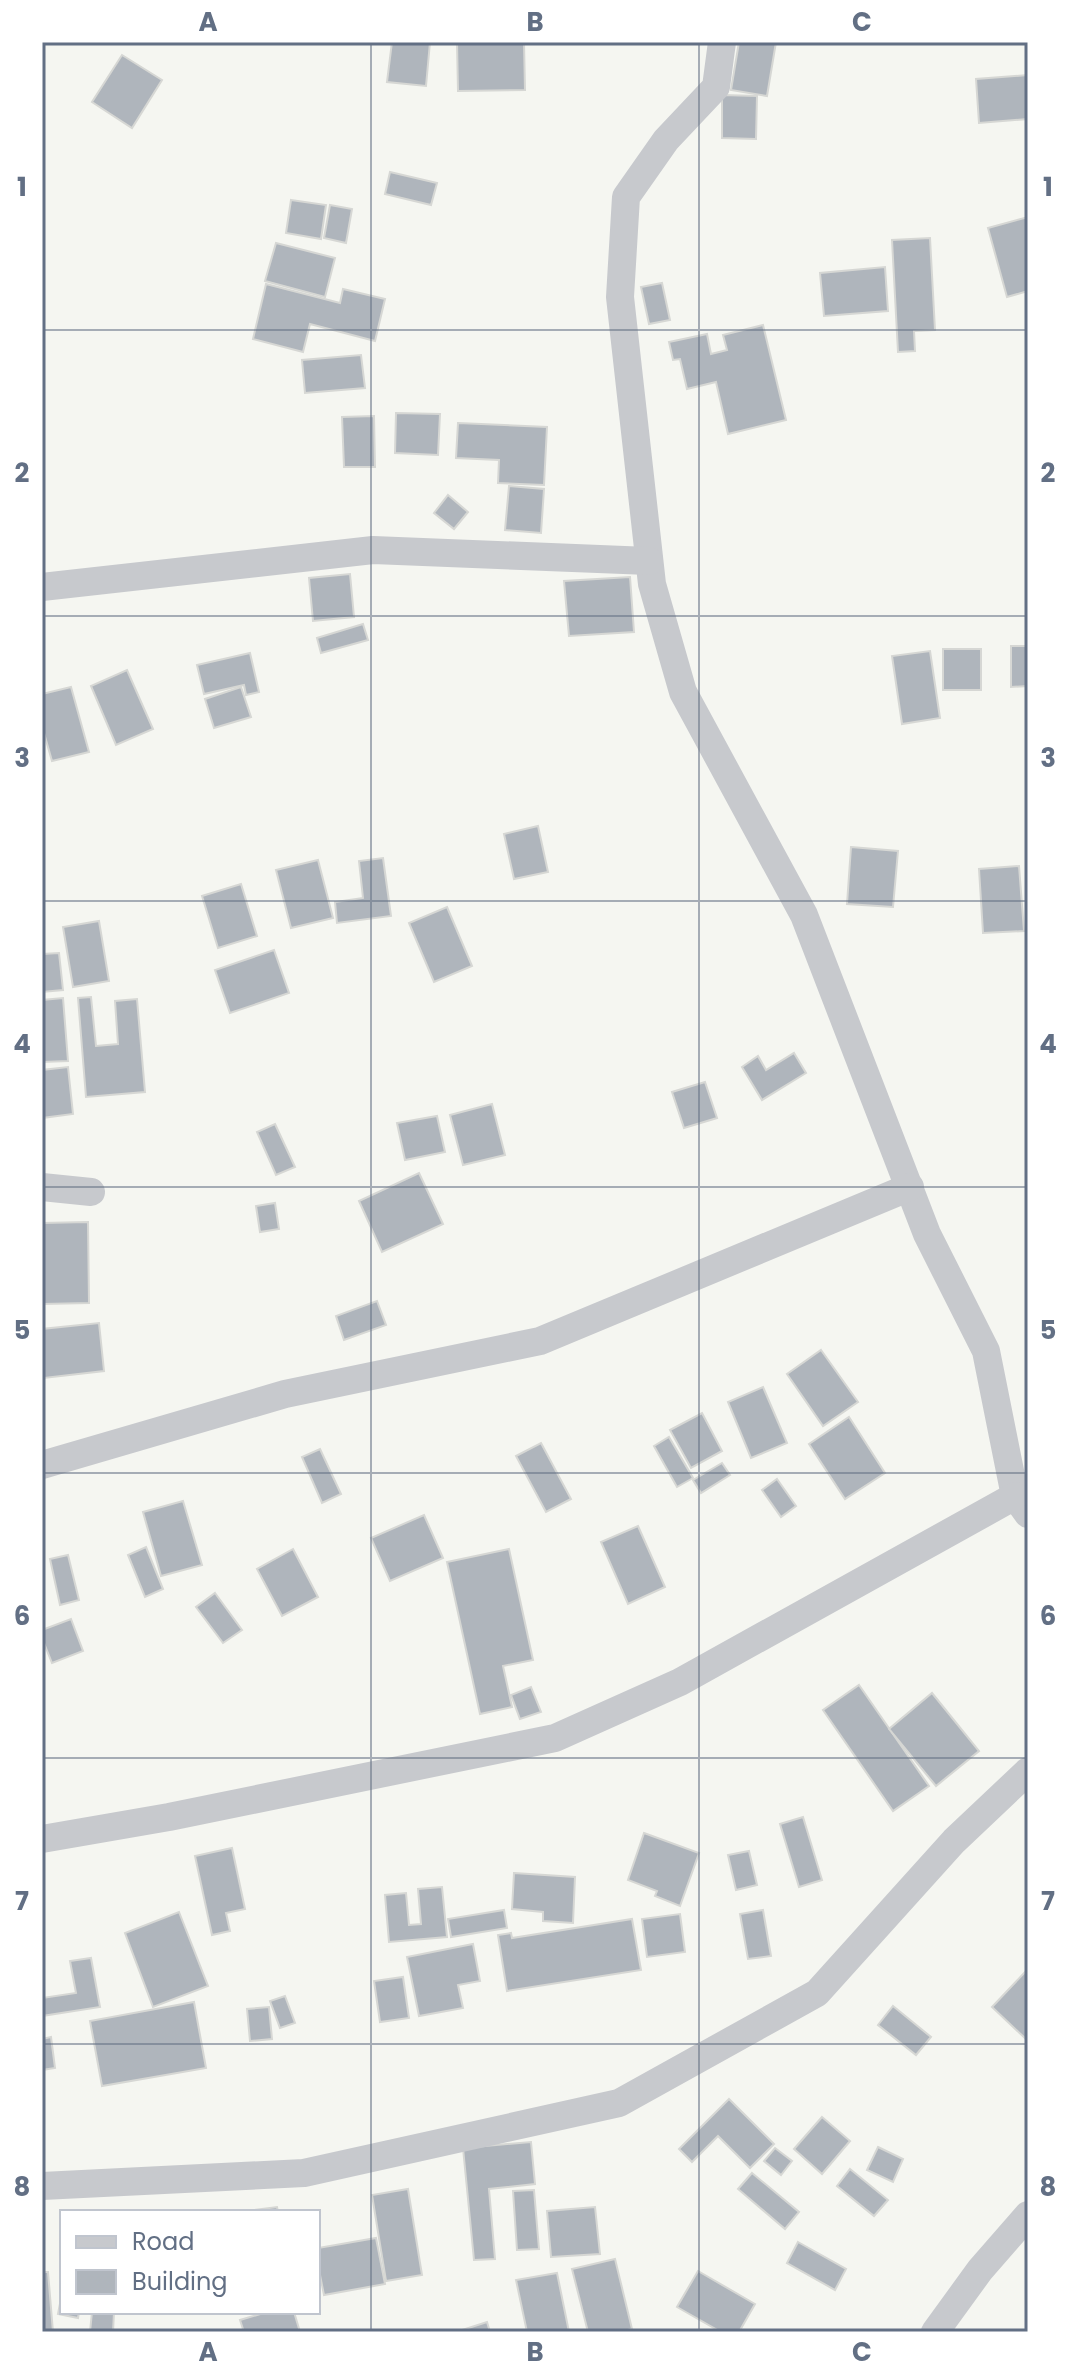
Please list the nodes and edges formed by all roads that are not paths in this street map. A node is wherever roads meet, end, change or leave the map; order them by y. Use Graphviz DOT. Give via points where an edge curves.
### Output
graph roads {
  1 [pos="722,42"];
  2 [pos="649,561"];
  3 [pos="42,587"];
  4 [pos="42,1187"];
  5 [pos="910,1187"];
  6 [pos="91,1192"];
  7 [pos="42,1465"];
  8 [pos="1021,1505"];
  9 [pos="1028,1771"];
  10 [pos="42,1839"];
  11 [pos="42,2186"];
  12 [pos="1028,2215"];
  13 [pos="935,2332"];
  1 -- 2 [label="street" via="716,87 666,140 626,197 620,297"];
  2 -- 3 [label="street" via="373,550"];
  2 -- 5 [label="street" via="683,692 804,915"];
  4 -- 6 [label="street"];
  5 -- 7 [label="street" via="540,1341 285,1394"];
  5 -- 8 [label="street" via="927,1234 986,1351"];
  8 -- 10 [label="street" via="680,1682 555,1738"];
  9 -- 11 [label="street" via="954,1841 817,1993 619,2103 304,2173"];
  12 -- 13 [label="street"];
}
